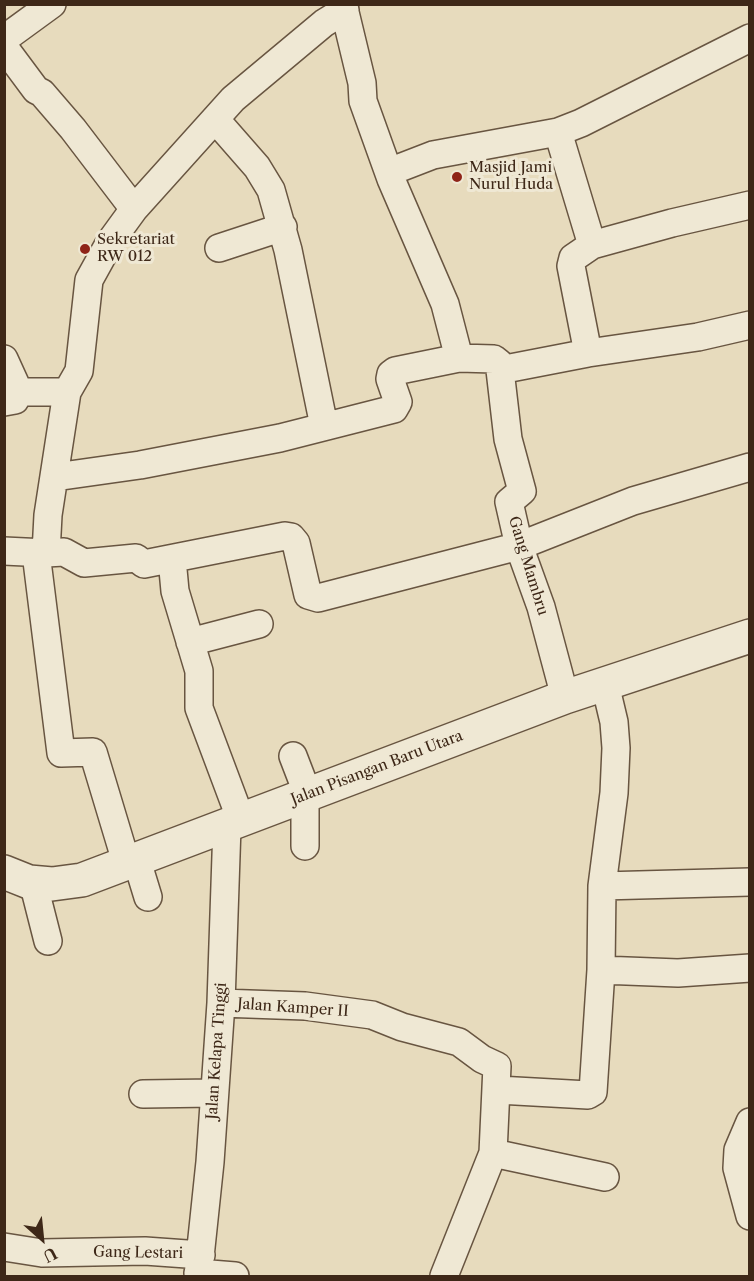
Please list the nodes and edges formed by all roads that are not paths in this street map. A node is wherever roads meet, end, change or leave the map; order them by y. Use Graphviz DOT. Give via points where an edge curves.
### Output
graph roads {
  1 [pos="52,4"];
  2 [pos="344,7"];
  3 [pos="750,38"];
  4 [pos="4,39"];
  5 [pos="4,47"];
  6 [pos="215,119"];
  7 [pos="558,132"];
  8 [pos="389,171"];
  9 [pos="750,205"];
  10 [pos="134,209"];
  11 [pos="282,226"];
  12 [pos="592,245"];
  13 [pos="219,248"];
  14 [pos="750,325"];
  15 [pos="588,353"];
  16 [pos="459,358"];
  17 [pos="4,359"];
  18 [pos="500,370"];
  19 [pos="67,392"];
  20 [pos="12,397"];
  21 [pos="324,426"];
  22 [pos="750,468"];
  23 [pos="55,477"];
  24 [pos="519,546"];
  25 [pos="4,551"];
  26 [pos="41,553"];
  27 [pos="172,559"];
  28 [pos="259,624"];
  29 [pos="750,636"];
  30 [pos="190,642"];
  31 [pos="605,684"];
  32 [pos="565,697"];
  33 [pos="293,756"];
  34 [pos="306,795"];
  35 [pos="234,823"];
  36 [pos="305,846"];
  37 [pos="132,863"];
  38 [pos="19,877"];
  39 [pos="750,882"];
  40 [pos="602,886"];
  41 [pos="148,897"];
  42 [pos="48,941"];
  43 [pos="750,968"];
  44 [pos="601,970"];
  45 [pos="220,1003"];
  46 [pos="498,1078"];
  47 [pos="214,1093"];
  48 [pos="143,1094"];
  49 [pos="750,1122"];
  50 [pos="493,1153"];
  51 [pos="605,1177"];
  52 [pos="750,1216"];
  53 [pos="4,1247"];
  54 [pos="199,1268"];
  55 [pos="235,1276"];
  56 [pos="444,1276"];
  1 -- 4 [label="street"];
  2 -- 6 [label="street" via="233,99"];
  2 -- 8 [label="street" via="363,101"];
  3 -- 7 [label="street"];
  5 -- 10 [label="street"];
  6 -- 10 [label="street"];
  6 -- 11 [label="street" via="272,190"];
  7 -- 8 [label="street" via="433,155"];
  7 -- 12 [label="street"];
  8 -- 16 [label="street" via="445,304"];
  9 -- 12 [label="street"];
  10 -- 19 [label="street" via="89,280 79,371"];
  11 -- 13 [label="street"];
  11 -- 21 [label="street"];
  12 -- 15 [label="street" via="573,258 571,266"];
  14 -- 15 [label="street"];
  15 -- 18 [label="street"];
  16 -- 18 [label="street" via="494,359"];
  16 -- 21 [label="street" via="395,371 390,379 398,402 394,409"];
  17 -- 20 [label="street"];
  18 -- 24 [label="street, Gang Mambru" via="507,439 522,491 509,502"];
  19 -- 20 [label="street"];
  19 -- 23 [label="street"];
  21 -- 23 [label="street" via="245,445"];
  22 -- 24 [label="street" via="633,501"];
  23 -- 26 [label="street"];
  24 -- 27 [label="street" via="318,598 308,595 296,543 291,537"];
  24 -- 32 [label="street, Gang Mambru" via="541,607"];
  25 -- 26 [label="street"];
  26 -- 27 [label="street" via="64,552 84,563 136,558 144,564"];
  26 -- 37 [label="street" via="61,753 93,752"];
  27 -- 30 [label="street" via="175,591"];
  28 -- 30 [label="street"];
  29 -- 31 [label="street, Jalan Pisangan Baru Utara"];
  30 -- 35 [label="street" via="199,671 199,708"];
  31 -- 32 [label="street, Jalan Pisangan Baru Utara"];
  31 -- 40 [label="street" via="616,748"];
  32 -- 34 [label="street, Jalan Pisangan Baru Utara"];
  33 -- 34 [label="street"];
  34 -- 35 [label="street, Jalan Pisangan Baru Utara"];
  34 -- 36 [label="street"];
  35 -- 37 [label="street, Jalan Pisangan Baru Utara"];
  35 -- 45 [label="street, Jalan Kelapa Tinggi"];
  37 -- 38 [label="street, Jalan Pisangan Baru Utara" via="82,880 52,884"];
  37 -- 41 [label="street"];
  38 -- 42 [label="street"];
  39 -- 40 [label="street"];
  40 -- 44 [label="street"];
  43 -- 44 [label="street" via="678,973"];
  44 -- 46 [label="street" via="593,1092 588,1095"];
  45 -- 46 [label="street, Jalan Kamper II" via="305,1006 372,1015 459,1042 482,1059"];
  45 -- 47 [label="street, Jalan Kelapa Tinggi"];
  46 -- 50 [label="street"];
  47 -- 48 [label="street"];
  47 -- 54 [label="street, Jalan Kelapa Tinggi"];
  49 -- 52 [label="street" via="738,1150 737,1168"];
  50 -- 51 [label="street"];
  50 -- 56 [label="street"];
  53 -- 54 [label="street, Gang Lestari" via="42,1253 145,1251"];
  54 -- 55 [label="street, Gang Lestari"];
}
